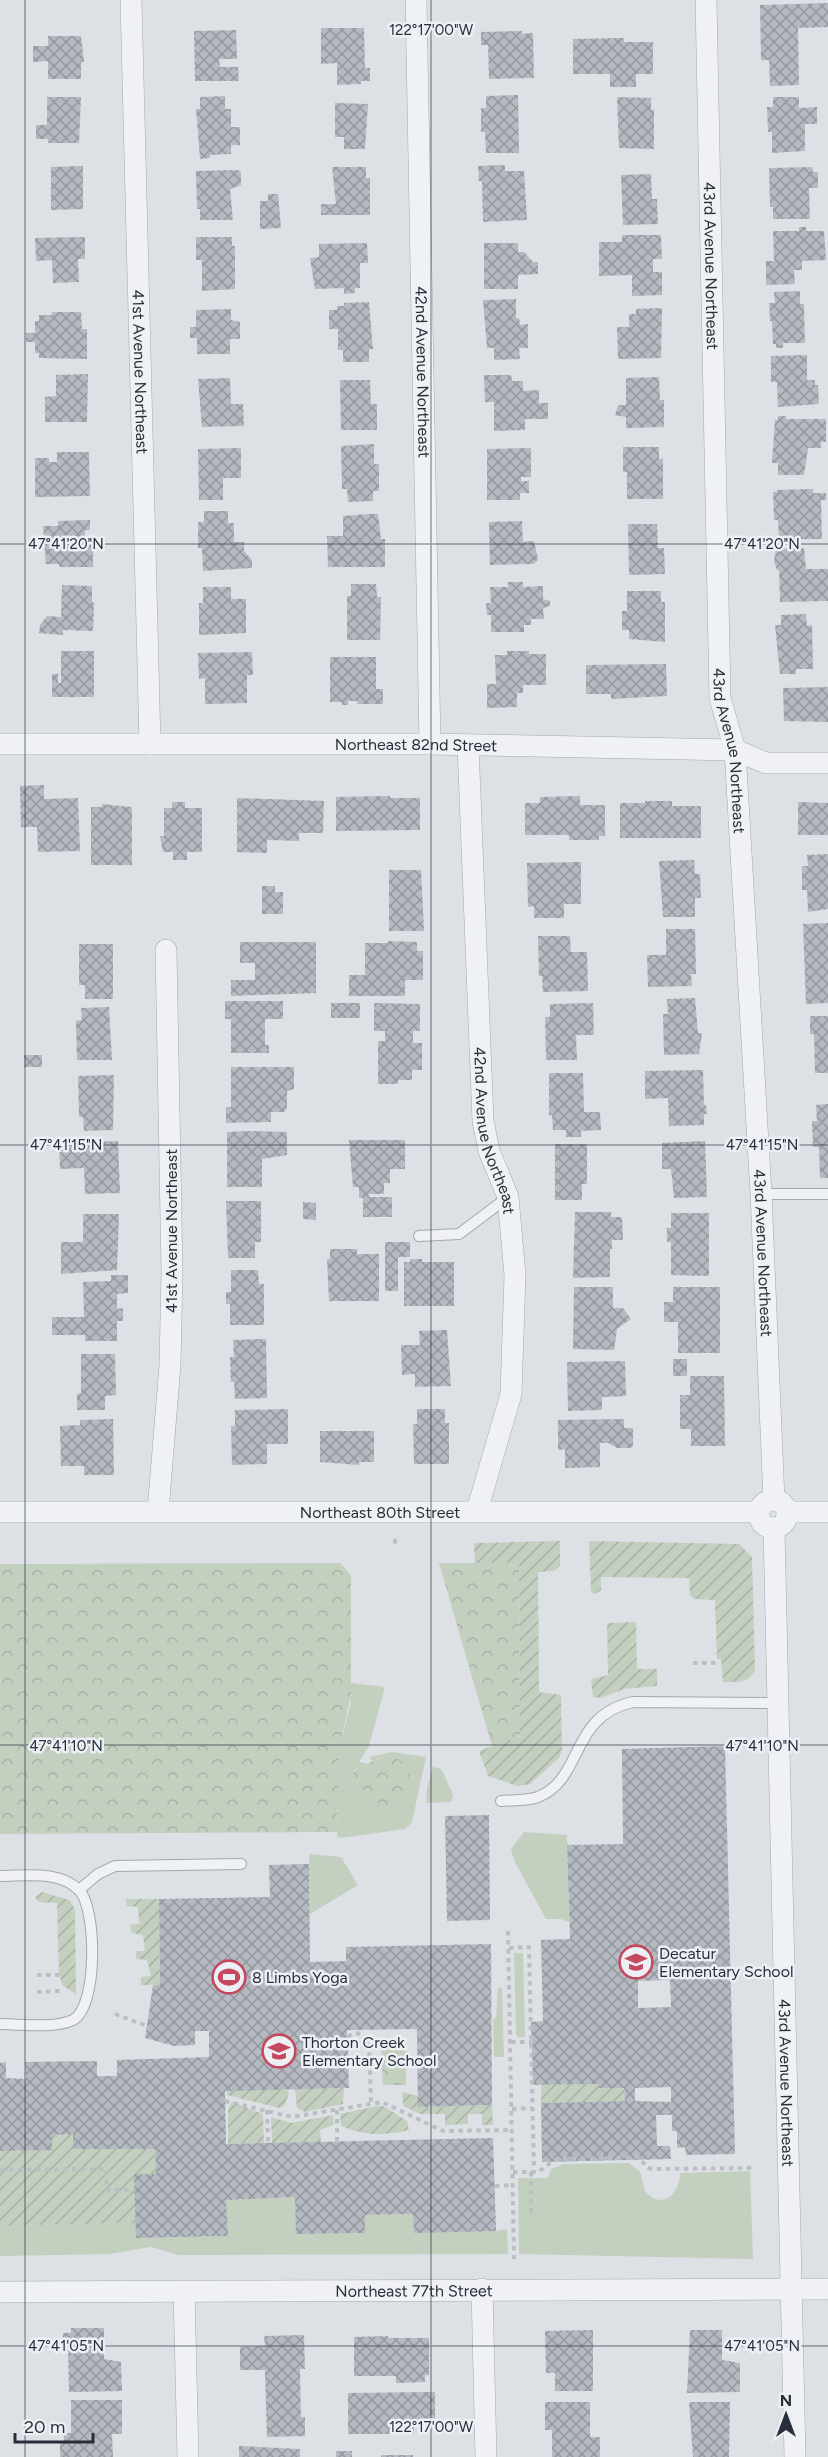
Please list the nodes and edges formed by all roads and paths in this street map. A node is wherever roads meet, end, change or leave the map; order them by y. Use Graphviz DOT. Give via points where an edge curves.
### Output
graph roads {
  1 [pos="131,0"];
  2 [pos="416,0"];
  3 [pos="706,0"];
  4 [pos="0,744"];
  5 [pos="150,744"];
  6 [pos="430,744"];
  7 [pos="468,745"];
  8 [pos="735,750"];
  9 [pos="828,763"];
  10 [pos="166,950"];
  11 [pos="761,1194"];
  12 [pos="828,1194"];
  13 [pos="508,1197"];
  14 [pos="418,1236"];
  15 [pos="774,1508"];
  16 [pos="158,1511"];
  17 [pos="477,1511"];
  18 [pos="0,1512"];
  19 [pos="828,1512"];
  20 [pos="395,1539"];
  21 [pos="395,1548"];
  22 [pos="693,1663"];
  23 [pos="716,1663"];
  24 [pos="779,1703"];
  25 [pos="501,1801"];
  26 [pos="241,1864"];
  27 [pos="0,1876"];
  28 [pos="79,1890"];
  29 [pos="508,1931"];
  30 [pos="509,1948"];
  31 [pos="37,1975"];
  32 [pos="61,1975"];
  33 [pos="61,1991"];
  34 [pos="38,1992"];
  35 [pos="116,2014"];
  36 [pos="0,2024"];
  37 [pos="147,2026"];
  38 [pos="348,2037"];
  39 [pos="511,2042"];
  40 [pos="531,2042"];
  41 [pos="225,2101"];
  42 [pos="371,2103"];
  43 [pos="532,2108"];
  44 [pos="512,2109"];
  45 [pos="267,2110"];
  46 [pos="337,2110"];
  47 [pos="512,2130"];
  48 [pos="337,2141"];
  49 [pos="268,2143"];
  50 [pos="753,2168"];
  51 [pos="0,2170"];
  52 [pos="513,2172"];
  53 [pos="532,2172"];
  54 [pos="513,2185"];
  55 [pos="495,2186"];
  56 [pos="135,2190"];
  57 [pos="531,2216"];
  58 [pos="514,2259"];
  59 [pos="482,2289"];
  60 [pos="791,2289"];
  61 [pos="828,2289"];
  62 [pos="184,2291"];
  63 [pos="0,2292"];
  64 [pos="188,2457"];
  65 [pos="486,2457"];
  66 [pos="795,2457"];
  1 -- 5 [label="street, 41st Avenue Northeast"];
  2 -- 6 [label="street, 42nd Avenue Northeast"];
  3 -- 8 [label="street, 43rd Avenue Northeast" via="720,698"];
  4 -- 5 [label="street, Northeast 82nd Street"];
  5 -- 6 [label="street, Northeast 82nd Street"];
  6 -- 7 [label="street, Northeast 82nd Street"];
  7 -- 8 [label="street, Northeast 82nd Street"];
  7 -- 13 [label="street, 42nd Avenue Northeast" via="483,1121 489,1151"];
  8 -- 9 [label="street, Northeast 82nd Street" via="766,763"];
  8 -- 11 [label="street, 43rd Avenue Northeast"];
  10 -- 16 [label="street, 41st Avenue Northeast" via="172,1284"];
  11 -- 12 [label="lane"];
  11 -- 15 [label="street, 43rd Avenue Northeast"];
  13 -- 14 [label="lane" via="459,1234"];
  13 -- 17 [label="street, 42nd Avenue Northeast" via="515,1275 511,1394"];
  15 -- 17 [label="street, Northeast 80th Street"];
  15 -- 19 [label="street, Northeast 80th Street"];
  15 -- 24 [label="street, 43rd Avenue Northeast" via="764,1525 774,1528"];
  16 -- 17 [label="street, Northeast 80th Street"];
  16 -- 18 [label="street, Northeast 80th Street"];
  20 -- 21 [label="path"];
  22 -- 23 [label="path"];
  24 -- 25 [label="lane" via="619,1705 590,1727 569,1767 547,1792 530,1799"];
  24 -- 60 [label="street, 43rd Avenue Northeast"];
  26 -- 28 [label="lane" via="115,1866"];
  27 -- 28 [label="lane" via="57,1877"];
  28 -- 36 [label="lane" via="87,1901 90,1916 91,1977 85,2009 62,2024"];
  29 -- 30 [label="path"];
  30 -- 39 [label="path"];
  30 -- 40 [label="path" via="529,1947"];
  31 -- 32 [label="path"];
  33 -- 34 [label="path"];
  35 -- 37 [label="path"];
  38 -- 42 [label="path" via="362,2034 369,2043"];
  39 -- 40 [label="path"];
  39 -- 44 [label="path"];
  40 -- 43 [label="path"];
  41 -- 45 [label="path"];
  42 -- 46 [label="path"];
  42 -- 47 [label="path" via="382,2102 443,2131"];
  43 -- 44 [label="path"];
  43 -- 53 [label="path"];
  44 -- 47 [label="path"];
  45 -- 46 [label="path" via="292,2117"];
  45 -- 49 [label="path"];
  46 -- 48 [label="path"];
  47 -- 52 [label="path"];
  50 -- 53 [label="path" via="654,2169 638,2157 556,2159 542,2170"];
  51 -- 56 [label="path" via="106,2169 107,2190"];
  52 -- 53 [label="path"];
  52 -- 54 [label="path"];
  53 -- 57 [label="path"];
  54 -- 55 [label="path"];
  54 -- 58 [label="path"];
  59 -- 60 [label="street, Northeast 77th Street"];
  59 -- 62 [label="street, Northeast 77th Street"];
  59 -- 65 [label="street"];
  60 -- 61 [label="street, Northeast 77th Street"];
  60 -- 66 [label="street, 43rd Avenue Northeast"];
  62 -- 63 [label="street, Northeast 77th Street"];
  62 -- 64 [label="street"];
}
